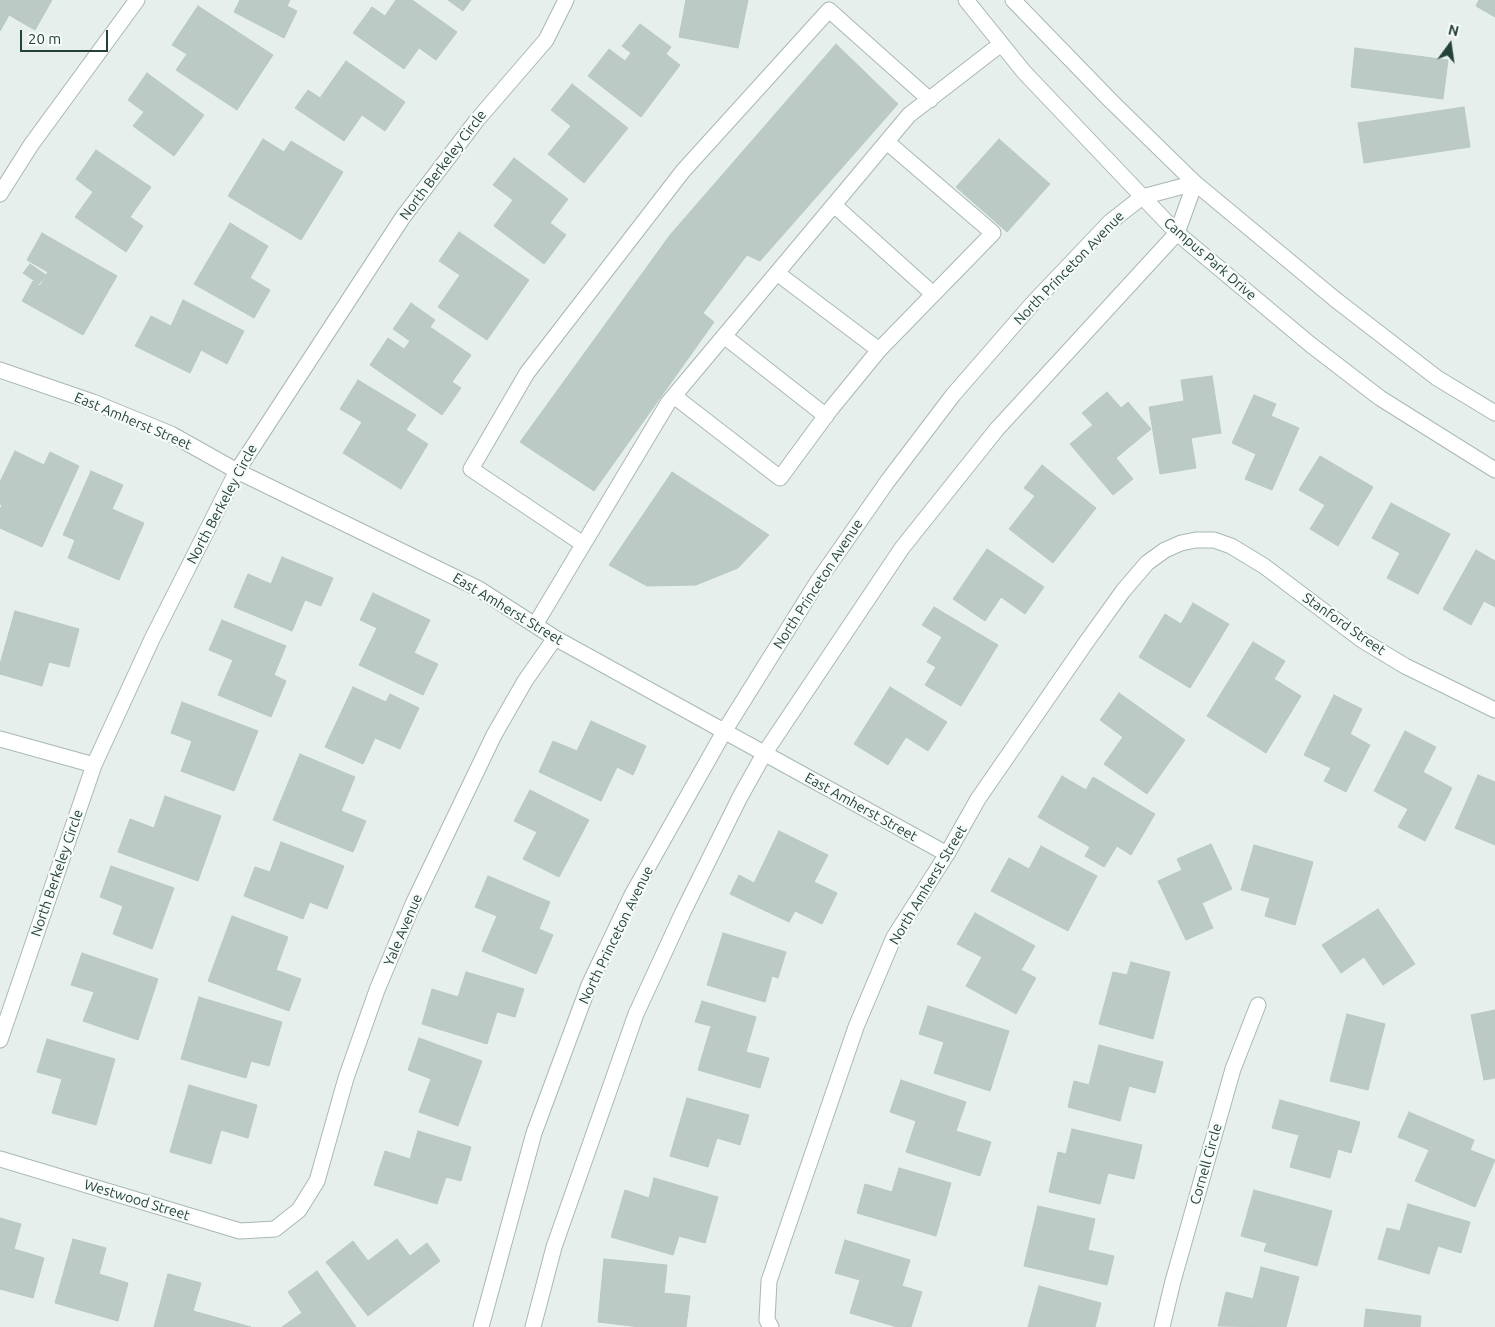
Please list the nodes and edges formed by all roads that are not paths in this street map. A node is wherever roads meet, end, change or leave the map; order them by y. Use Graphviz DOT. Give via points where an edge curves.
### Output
graph roads {
  1 [pos="137,0"];
  2 [pos="566,0"];
  3 [pos="966,0"];
  4 [pos="1013,0"];
  5 [pos="1001,44"];
  6 [pos="930,100"];
  7 [pos="887,142"];
  8 [pos="1195,183"];
  9 [pos="0,194"];
  10 [pos="1142,197"];
  11 [pos="834,206"];
  12 [pos="1177,233"];
  13 [pos="777,273"];
  14 [pos="932,293"];
  15 [pos="724,336"];
  16 [pos="879,350"];
  17 [pos="0,370"];
  18 [pos="674,396"];
  19 [pos="1495,413"];
  20 [pos="826,416"];
  21 [pos="1495,470"];
  22 [pos="237,471"];
  23 [pos="1196,540"];
  24 [pos="583,544"];
  25 [pos="534,625"];
  26 [pos="554,638"];
  27 [pos="1495,710"];
  28 [pos="725,730"];
  29 [pos="0,739"];
  30 [pos="764,754"];
  31 [pos="94,765"];
  32 [pos="947,854"];
  33 [pos="1258,1005"];
  34 [pos="0,1040"];
  35 [pos="0,1159"];
  36 [pos="275,1229"];
  37 [pos="481,1327"];
  38 [pos="533,1327"];
  39 [pos="770,1327"];
  40 [pos="1162,1327"];
  1 -- 9 [label="street" via="31,145"];
  2 -- 22 [label="street, North Berkeley Circle" via="546,40 477,120 403,217"];
  3 -- 5 [label="street, Campus Park Drive"];
  4 -- 8 [label="street"];
  5 -- 6 [label="street"];
  5 -- 10 [label="street, Campus Park Drive"];
  6 -- 7 [label="street" via="909,115"];
  6 -- 24 [label="street" via="829,10 682,171 527,373 471,468"];
  7 -- 11 [label="street"];
  7 -- 14 [label="street" via="993,233"];
  8 -- 10 [label="street, North Princeton Avenue"];
  8 -- 12 [label="street"];
  8 -- 19 [label="street" via="1336,300 1437,378"];
  10 -- 12 [label="street, Campus Park Drive"];
  10 -- 28 [label="street, North Princeton Avenue" via="1103,229 953,395 823,574"];
  11 -- 13 [label="street"];
  11 -- 14 [label="street"];
  12 -- 21 [label="street, Campus Park Drive" via="1380,398"];
  12 -- 30 [label="street" via="997,429 902,548"];
  13 -- 15 [label="street"];
  13 -- 16 [label="street"];
  14 -- 16 [label="street"];
  15 -- 18 [label="street"];
  15 -- 20 [label="street"];
  16 -- 20 [label="street"];
  17 -- 22 [label="street, East Amherst Street" via="93,402 171,434"];
  18 -- 20 [label="street" via="780,478"];
  18 -- 24 [label="street"];
  22 -- 25 [label="street, East Amherst Street" via="479,589"];
  22 -- 31 [label="street, North Berkeley Circle" via="152,639"];
  23 -- 27 [label="street, Stanford Street" via="1214,540 1230,546 1264,566 1362,640 1405,666"];
  23 -- 32 [label="street, North Amherst Street" via="1181,543 1159,554 1122,592 984,790"];
  24 -- 25 [label="street"];
  25 -- 26 [label="street, East Amherst Street"];
  26 -- 28 [label="street, East Amherst Street"];
  26 -- 36 [label="street, Yale Avenue" via="494,735 413,904 377,990 318,1181 299,1210"];
  28 -- 30 [label="street, East Amherst Street"];
  28 -- 37 [label="street, North Princeton Avenue" via="632,895 589,985 534,1133"];
  29 -- 31 [label="street"];
  30 -- 32 [label="street, East Amherst Street"];
  30 -- 38 [label="street" via="683,912 636,1014 554,1247"];
  31 -- 34 [label="street, North Berkeley Circle"];
  32 -- 39 [label="street, North Amherst Street" via="894,937 856,1027 769,1281 767,1320"];
  33 -- 40 [label="street, Cornell Circle" via="1233,1069"];
  35 -- 36 [label="street, Westwood Street" via="240,1231"];
}
